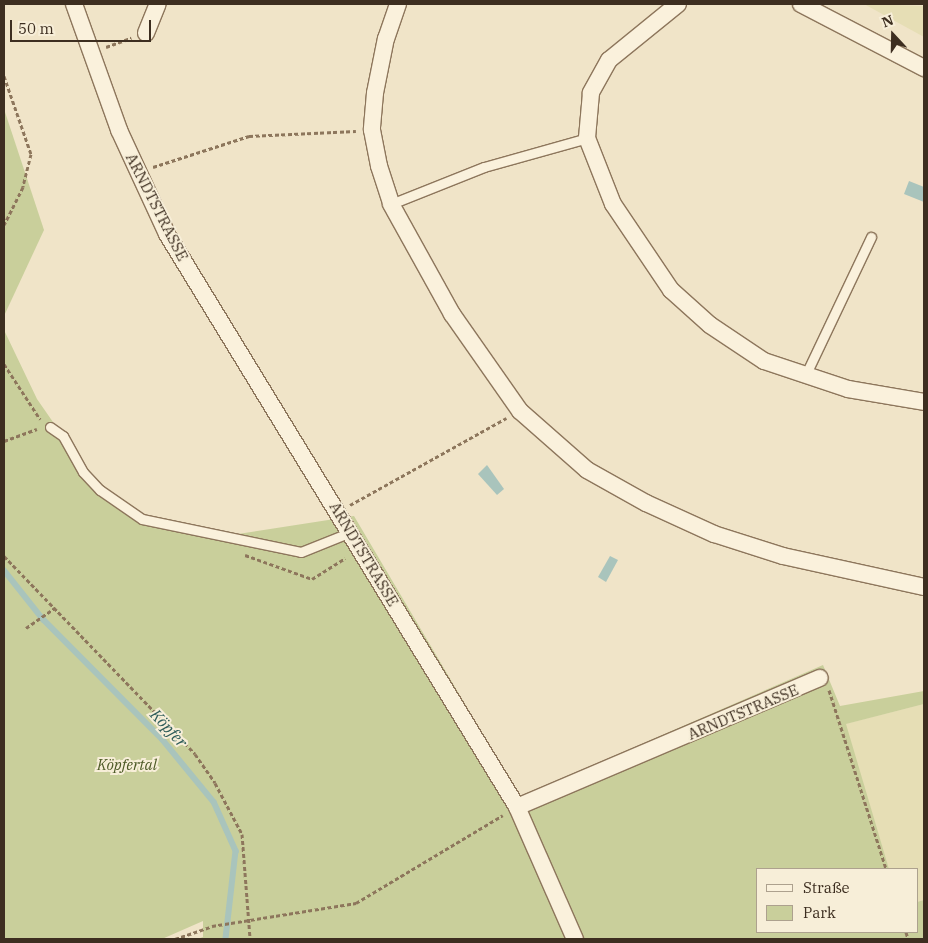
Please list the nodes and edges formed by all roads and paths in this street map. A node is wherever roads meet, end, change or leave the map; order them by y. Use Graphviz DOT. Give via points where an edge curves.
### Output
graph roads {
  1 [pos="74,4"];
  2 [pos="158,4"];
  3 [pos="398,4"];
  4 [pos="678,4"];
  5 [pos="801,4"];
  6 [pos="146,33"];
  7 [pos="92,52"];
  8 [pos="924,68"];
  9 [pos="4,76"];
  10 [pos="372,130"];
  11 [pos="587,138"];
  12 [pos="138,172"];
  13 [pos="391,204"];
  14 [pos="4,225"];
  15 [pos="871,237"];
  16 [pos="4,364"];
  17 [pos="805,376"];
  18 [pos="924,402"];
  19 [pos="520,411"];
  20 [pos="50,427"];
  21 [pos="4,441"];
  22 [pos="339,512"];
  23 [pos="350,532"];
  24 [pos="4,556"];
  25 [pos="924,587"];
  26 [pos="55,608"];
  27 [pos="26,628"];
  28 [pos="820,678"];
  29 [pos="517,807"];
  30 [pos="886,868"];
  31 [pos="251,920"];
  32 [pos="175,939"];
  33 [pos="250,939"];
  34 [pos="575,939"];
  1 -- 7 [label="street, ARNDTSTRASSE"];
  2 -- 6 [label="street"];
  3 -- 10 [label="street" via="386,38"];
  4 -- 11 [label="street" via="609,60 592,93"];
  5 -- 8 [label="street"];
  6 -- 7 [label="path"];
  7 -- 12 [label="street, ARNDTSTRASSE"];
  9 -- 14 [label="path" via="31,154 23,187"];
  10 -- 12 [label="path" via="249,136"];
  10 -- 13 [label="street"];
  11 -- 13 [label="lane" via="484,167"];
  11 -- 17 [label="street" via="613,204 671,290 710,325 764,361"];
  12 -- 22 [label="street, ARNDTSTRASSE" via="167,234"];
  13 -- 19 [label="street" via="452,314"];
  15 -- 17 [label="lane"];
  16 -- 20 [label="path"];
  17 -- 18 [label="street" via="873,394"];
  19 -- 22 [label="path" via="431,456"];
  19 -- 25 [label="street" via="587,470 705,530 783,556"];
  20 -- 21 [label="path"];
  20 -- 23 [label="lane" via="63,436 83,472 100,490 142,519 301,552"];
  22 -- 23 [label="street, ARNDTSTRASSE"];
  23 -- 29 [label="street, ARNDTSTRASSE"];
  24 -- 26 [label="path"];
  26 -- 27 [label="path"];
  26 -- 31 [label="path" via="195,754 215,783 242,834"];
  28 -- 29 [label="street, ARNDTSTRASSE"];
  28 -- 30 [label="path" via="828,685"];
  29 -- 31 [label="path" via="356,903"];
  29 -- 34 [label="street"];
  31 -- 32 [label="path" via="212,926"];
  31 -- 33 [label="path"];
}
